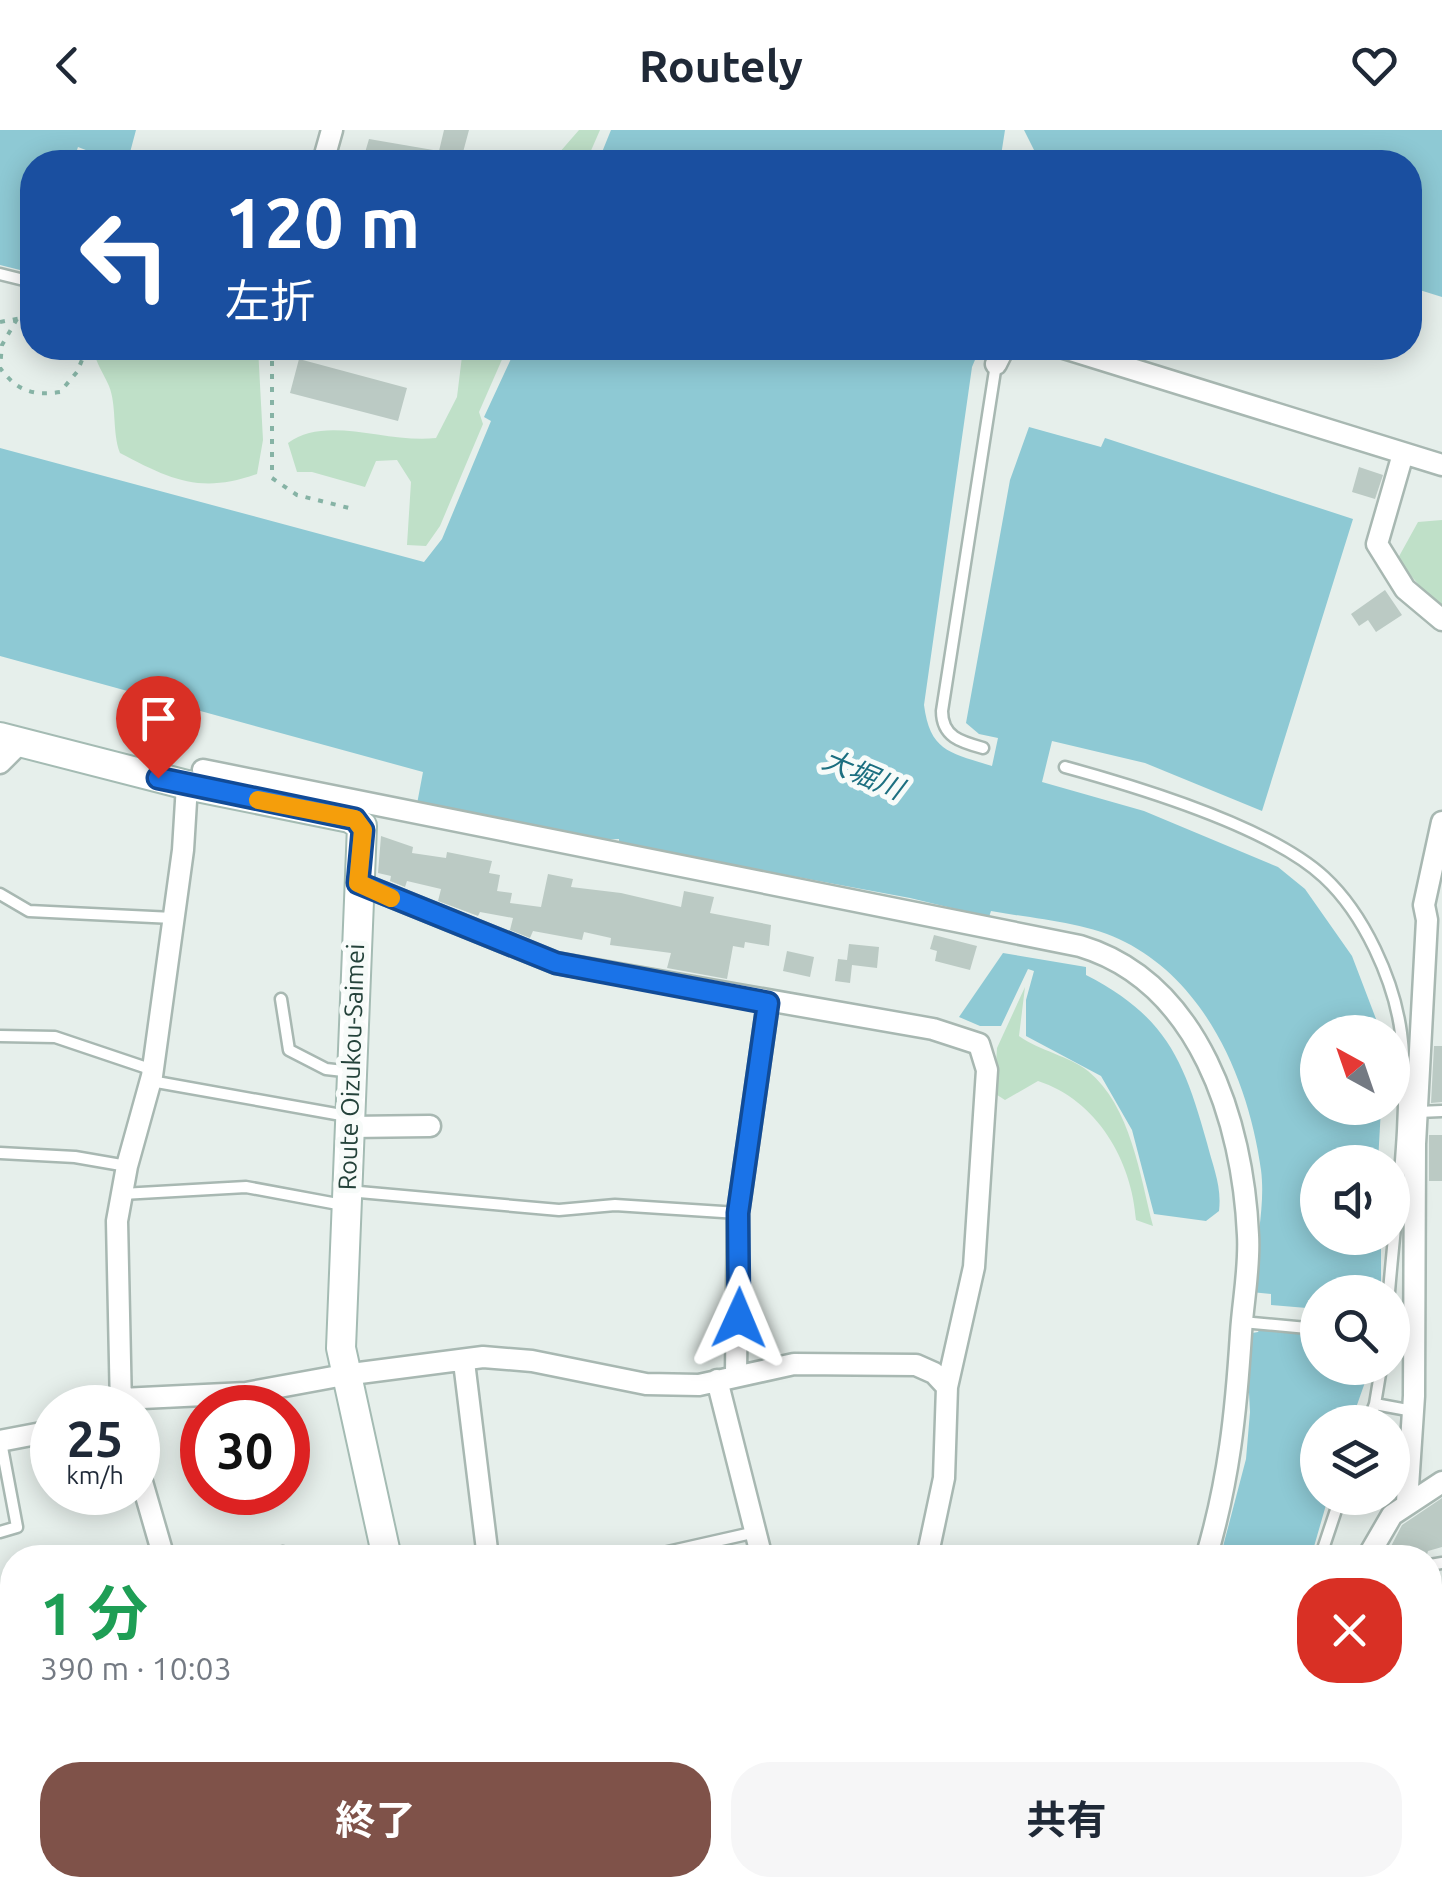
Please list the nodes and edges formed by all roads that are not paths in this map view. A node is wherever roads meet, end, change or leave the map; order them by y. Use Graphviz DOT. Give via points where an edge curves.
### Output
graph roads {
  1 [pos="999,360"];
  2 [pos="1102,360"];
  3 [pos="1404,454"];
  4 [pos="1442,465"];
  5 [pos="1442,620"];
  6 [pos="10,740"];
  7 [pos="983,748"];
  8 [pos="0,763"];
  9 [pos="1066,767"];
  10 [pos="195,777"];
  11 [pos="1442,822"];
  12 [pos="358,883"];
  13 [pos="0,894"];
  14 [pos="173,918"];
  15 [pos="1435,921"];
  16 [pos="281,999"];
  17 [pos="768,1003"];
  18 [pos="0,1036"];
  19 [pos="352,1072"];
  20 [pos="152,1076"];
  21 [pos="1442,1111"];
  22 [pos="1416,1112"];
  23 [pos="350,1122"];
  24 [pos="430,1126"];
  25 [pos="0,1154"];
  26 [pos="126,1166"];
  27 [pos="121,1194"];
  28 [pos="347,1198"];
  29 [pos="738,1213"];
  30 [pos="1391,1275"];
  31 [pos="1242,1322"];
  32 [pos="1300,1327"];
  33 [pos="464,1362"];
  34 [pos="344,1375"];
  35 [pos="727,1377"];
  36 [pos="120,1385"];
  37 [pos="1378,1385"];
  38 [pos="947,1387"];
  39 [pos="160,1400"];
  40 [pos="1375,1404"];
  41 [pos="1413,1411"];
  42 [pos="30,1435"];
  43 [pos="0,1441"];
  44 [pos="1410,1456"];
  45 [pos="1442,1482"];
  46 [pos="1410,1500"];
  47 [pos="152,1515"];
  48 [pos="1334,1515"];
  49 [pos="1395,1515"];
  50 [pos="0,1532"];
  51 [pos="756,1532"];
  52 [pos="160,1545"];
  53 [pos="384,1545"];
  54 [pos="486,1545"];
  55 [pos="698,1545"];
  56 [pos="759,1545"];
  57 [pos="930,1545"];
  58 [pos="1209,1545"];
  59 [pos="1324,1545"];
  60 [pos="1374,1545"];
  1 -- 7 [label="lane" via="942,721 952,736"];
  2 -- 3 [label="street"];
  3 -- 4 [label="street"];
  3 -- 5 [label="street" via="1378,544 1405,589"];
  6 -- 8 [label="street"];
  6 -- 10 [label="main road, Route Oizukou-Saimei"];
  9 -- 30 [label="lane" via="1130,785 1288,852 1348,905 1391,990 1401,1035"];
  10 -- 12 [label="main road, Route Oizukou-Saimei" via="355,819 363,830"];
  10 -- 14 [label="street"];
  10 -- 31 [label="street" via="950,918 1108,956 1167,1000 1208,1060 1245,1188 1249,1240"];
  11 -- 15 [label="street" via="1424,906"];
  12 -- 17 [label="street" via="556,963"];
  12 -- 19 [label="main road, Route Oizukou-Saimei"];
  13 -- 14 [label="lane" via="30,911"];
  14 -- 20 [label="street"];
  15 -- 22 [label="street"];
  16 -- 19 [label="lane" via="289,1050 326,1069"];
  17 -- 29 [label="street"];
  17 -- 38 [label="street" via="932,1029 984,1049 974,1267"];
  18 -- 20 [label="lane" via="56,1037"];
  19 -- 23 [label="main road, Route Oizukou-Saimei"];
  20 -- 23 [label="lane"];
  20 -- 26 [label="street"];
  21 -- 22 [label="lane"];
  22 -- 41 [label="street"];
  23 -- 24 [label="street"];
  23 -- 28 [label="main road, Route Oizukou-Saimei"];
  25 -- 26 [label="lane"];
  26 -- 27 [label="street"];
  27 -- 28 [label="lane" via="246,1187"];
  27 -- 36 [label="street" via="115,1268"];
  28 -- 29 [label="lane"];
  28 -- 34 [label="main road, Route Oizukou-Saimei"];
  29 -- 35 [label="street"];
  31 -- 32 [label="lane"];
  31 -- 58 [label="street" via="1234,1444"];
  33 -- 34 [label="street"];
  33 -- 35 [label="street" via="514,1358 646,1384 699,1385"];
  33 -- 54 [label="street"];
  34 -- 39 [label="street" via="246,1394"];
  34 -- 53 [label="main road, Route Oizukou-Saimei"];
  35 -- 38 [label="street" via="794,1364 916,1364"];
  35 -- 51 [label="street"];
  37 -- 40 [label="lane"];
  38 -- 57 [label="street" via="944,1478"];
  40 -- 41 [label="lane"];
  41 -- 44 [label="street"];
  42 -- 43 [label="street"];
  43 -- 50 [label="lane" via="17,1526"];
  45 -- 46 [label="street"];
  47 -- 52 [label="street"];
  48 -- 59 [label="lane"];
  49 -- 60 [label="street"];
  51 -- 55 [label="lane"];
  51 -- 56 [label="street"];
}
